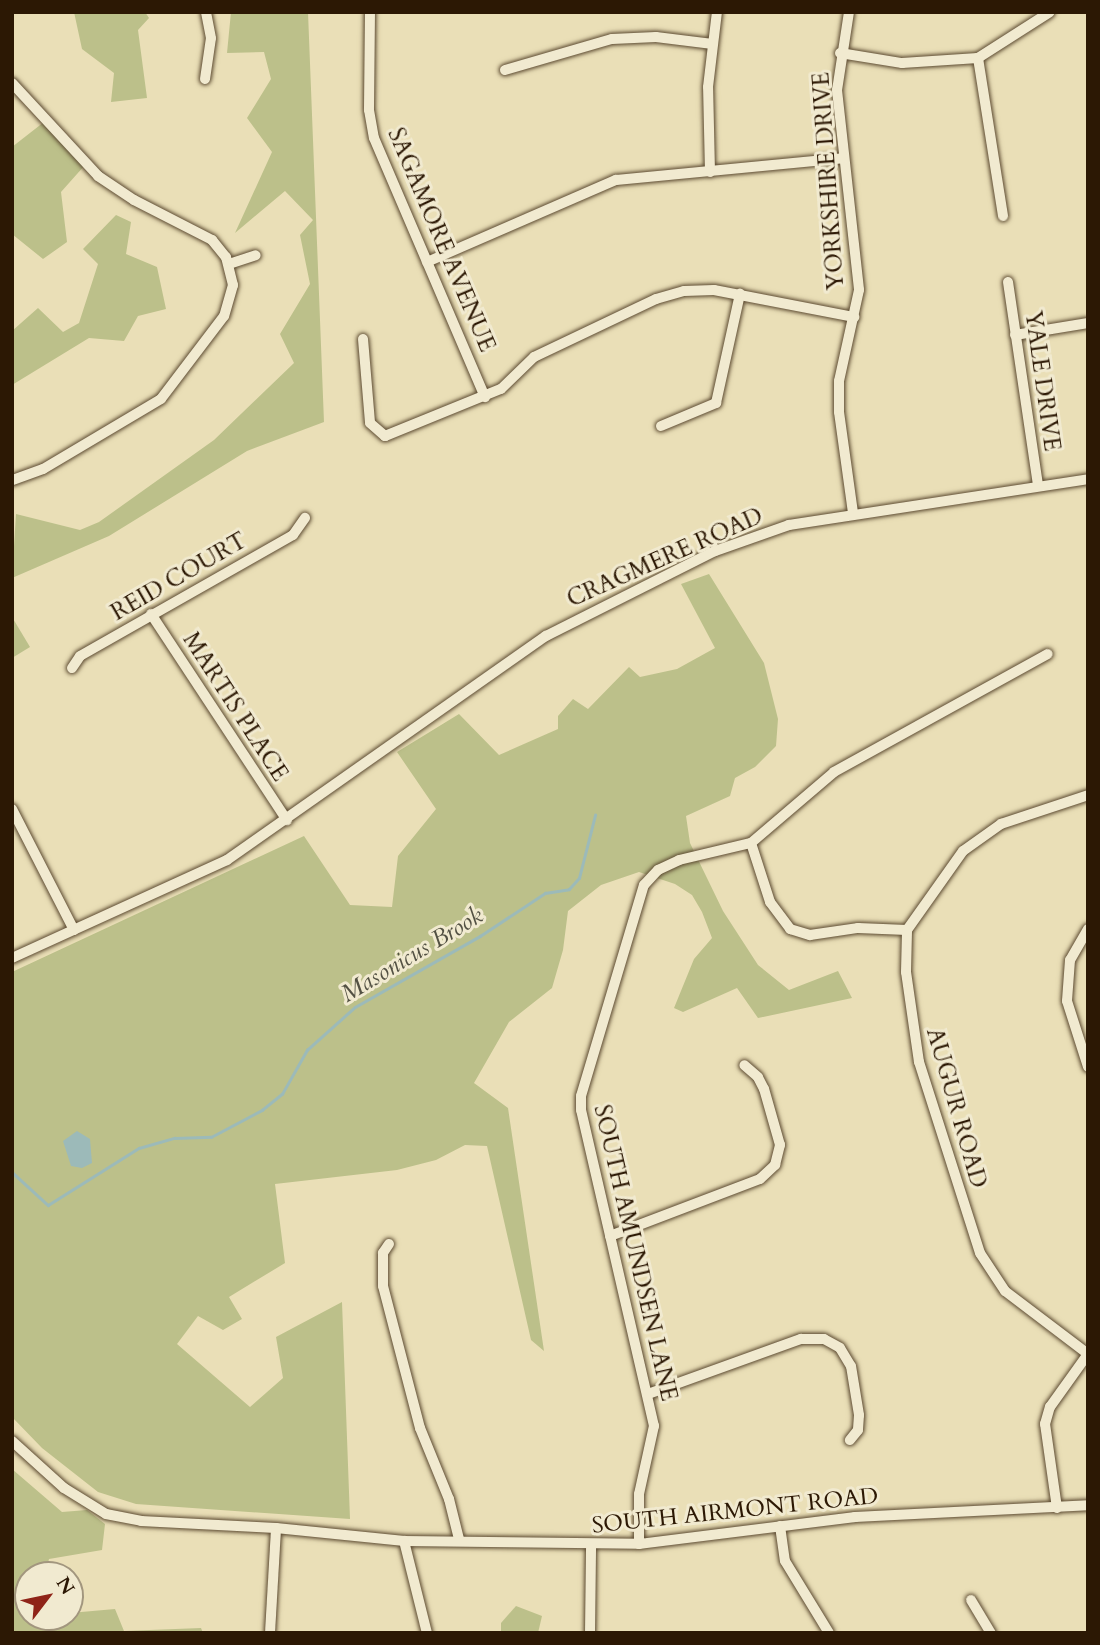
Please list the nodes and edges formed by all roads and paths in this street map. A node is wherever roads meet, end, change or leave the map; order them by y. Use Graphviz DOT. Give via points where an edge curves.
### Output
graph roads {
  1 [pos="206,12"];
  2 [pos="370,12"];
  3 [pos="718,12"];
  4 [pos="849,12"];
  5 [pos="1050,12"];
  6 [pos="713,44"];
  7 [pos="840,52"];
  8 [pos="978,58"];
  9 [pos="505,70"];
  10 [pos="205,79"];
  11 [pos="12,83"];
  12 [pos="843,158"];
  13 [pos="710,172"];
  14 [pos="1003,216"];
  15 [pos="256,255"];
  16 [pos="427,262"];
  17 [pos="229,264"];
  18 [pos="1008,282"];
  19 [pos="740,294"];
  20 [pos="854,317"];
  21 [pos="1088,323"];
  22 [pos="1015,335"];
  23 [pos="363,340"];
  24 [pos="485,397"];
  25 [pos="661,426"];
  26 [pos="12,480"];
  27 [pos="1088,480"];
  28 [pos="1038,486"];
  29 [pos="853,513"];
  30 [pos="305,518"];
  31 [pos="151,614"];
  32 [pos="1048,654"];
  33 [pos="72,668"];
  34 [pos="1088,795"];
  35 [pos="12,809"];
  36 [pos="288,820"];
  37 [pos="751,843"];
  38 [pos="1088,929"];
  39 [pos="74,930"];
  40 [pos="907,930"];
  41 [pos="12,958"];
  42 [pos="744,1065"];
  43 [pos="1088,1067"];
  44 [pos="610,1236"];
  45 [pos="389,1244"];
  46 [pos="1088,1354"];
  47 [pos="648,1394"];
  48 [pos="850,1440"];
  49 [pos="12,1441"];
  50 [pos="1088,1505"];
  51 [pos="1056,1508"];
  52 [pos="780,1526"];
  53 [pos="276,1528"];
  54 [pos="459,1539"];
  55 [pos="404,1541"];
  56 [pos="639,1544"];
  57 [pos="591,1546"];
  58 [pos="971,1600"];
  59 [pos="827,1630"];
  60 [pos="270,1633"];
  61 [pos="427,1633"];
  62 [pos="590,1633"];
  63 [pos="815,1633"];
  64 [pos="991,1633"];
  1 -- 10 [label="street" via="211,38"];
  2 -- 16 [label="street, SAGAMORE AVENUE" via="369,110 374,138"];
  3 -- 6 [label="street"];
  4 -- 7 [label="street, YORKSHIRE DRIVE"];
  5 -- 8 [label="street"];
  6 -- 9 [label="street" via="656,37 612,38"];
  6 -- 13 [label="street" via="708,87"];
  7 -- 8 [label="street" via="902,63"];
  7 -- 12 [label="street, YORKSHIRE DRIVE" via="837,90"];
  8 -- 14 [label="street"];
  11 -- 17 [label="street" via="98,176 134,200 204,234"];
  12 -- 13 [label="street"];
  12 -- 20 [label="street, YORKSHIRE DRIVE" via="859,263"];
  13 -- 16 [label="street" via="616,180"];
  15 -- 17 [label="street"];
  16 -- 24 [label="street, SAGAMORE AVENUE"];
  17 -- 26 [label="street" via="233,285 224,316 161,399 43,469"];
  18 -- 22 [label="street, YALE DRIVE"];
  19 -- 20 [label="street"];
  19 -- 24 [label="street" via="684,291 656,299 534,357 501,389"];
  19 -- 25 [label="street" via="716,403"];
  20 -- 29 [label="street, YORKSHIRE DRIVE" via="839,392"];
  21 -- 22 [label="street"];
  22 -- 28 [label="street, YALE DRIVE"];
  23 -- 24 [label="street" via="370,423 384,436"];
  27 -- 28 [label="street, CRAGMERE ROAD"];
  28 -- 29 [label="street, CRAGMERE ROAD"];
  29 -- 36 [label="street, CRAGMERE ROAD" via="761,533 567,623"];
  30 -- 31 [label="street, REID COURT" via="293,534"];
  31 -- 33 [label="street, REID COURT" via="80,656"];
  31 -- 36 [label="street, MARTIS PLACE"];
  32 -- 37 [label="street" via="834,772"];
  34 -- 40 [label="street" via="1001,824 963,851"];
  35 -- 39 [label="street"];
  36 -- 39 [label="street, CRAGMERE ROAD" via="199,876"];
  37 -- 40 [label="street" via="769,902 790,929 810,935 858,928"];
  37 -- 44 [label="street, SOUTH AMUNDSEN LANE" via="679,860 658,870 644,886 581,1096"];
  38 -- 43 [label="street" via="1070,960 1067,1001"];
  39 -- 41 [label="street, CRAGMERE ROAD"];
  40 -- 46 [label="street, AUGUR ROAD" via="910,1018 919,1062 979,1253 1005,1291"];
  42 -- 44 [label="street" via="764,1089 780,1145 775,1165 760,1179"];
  44 -- 47 [label="street, SOUTH AMUNDSEN LANE"];
  45 -- 54 [label="street" via="383,1253 383,1286 420,1428 449,1499"];
  46 -- 51 [label="street" via="1050,1407 1045,1424"];
  47 -- 48 [label="street" via="802,1339 824,1339 840,1348 851,1366 859,1415"];
  47 -- 56 [label="street, SOUTH AMUNDSEN LANE" via="654,1426 639,1494"];
  49 -- 53 [label="street, SOUTH AIRMONT ROAD" via="64,1488 106,1514 141,1521"];
  50 -- 51 [label="street, SOUTH AIRMONT ROAD"];
  51 -- 52 [label="street, SOUTH AIRMONT ROAD" via="855,1517"];
  52 -- 56 [label="street, SOUTH AIRMONT ROAD"];
  52 -- 59 [label="street" via="785,1561"];
  53 -- 55 [label="street, SOUTH AIRMONT ROAD"];
  53 -- 60 [label="street"];
  54 -- 55 [label="street, SOUTH AIRMONT ROAD"];
  54 -- 57 [label="street, SOUTH AIRMONT ROAD"];
  55 -- 61 [label="street"];
  56 -- 57 [label="street, SOUTH AIRMONT ROAD"];
  57 -- 62 [label="street"];
  58 -- 64 [label="street"];
  59 -- 63 [label="street"];
}
